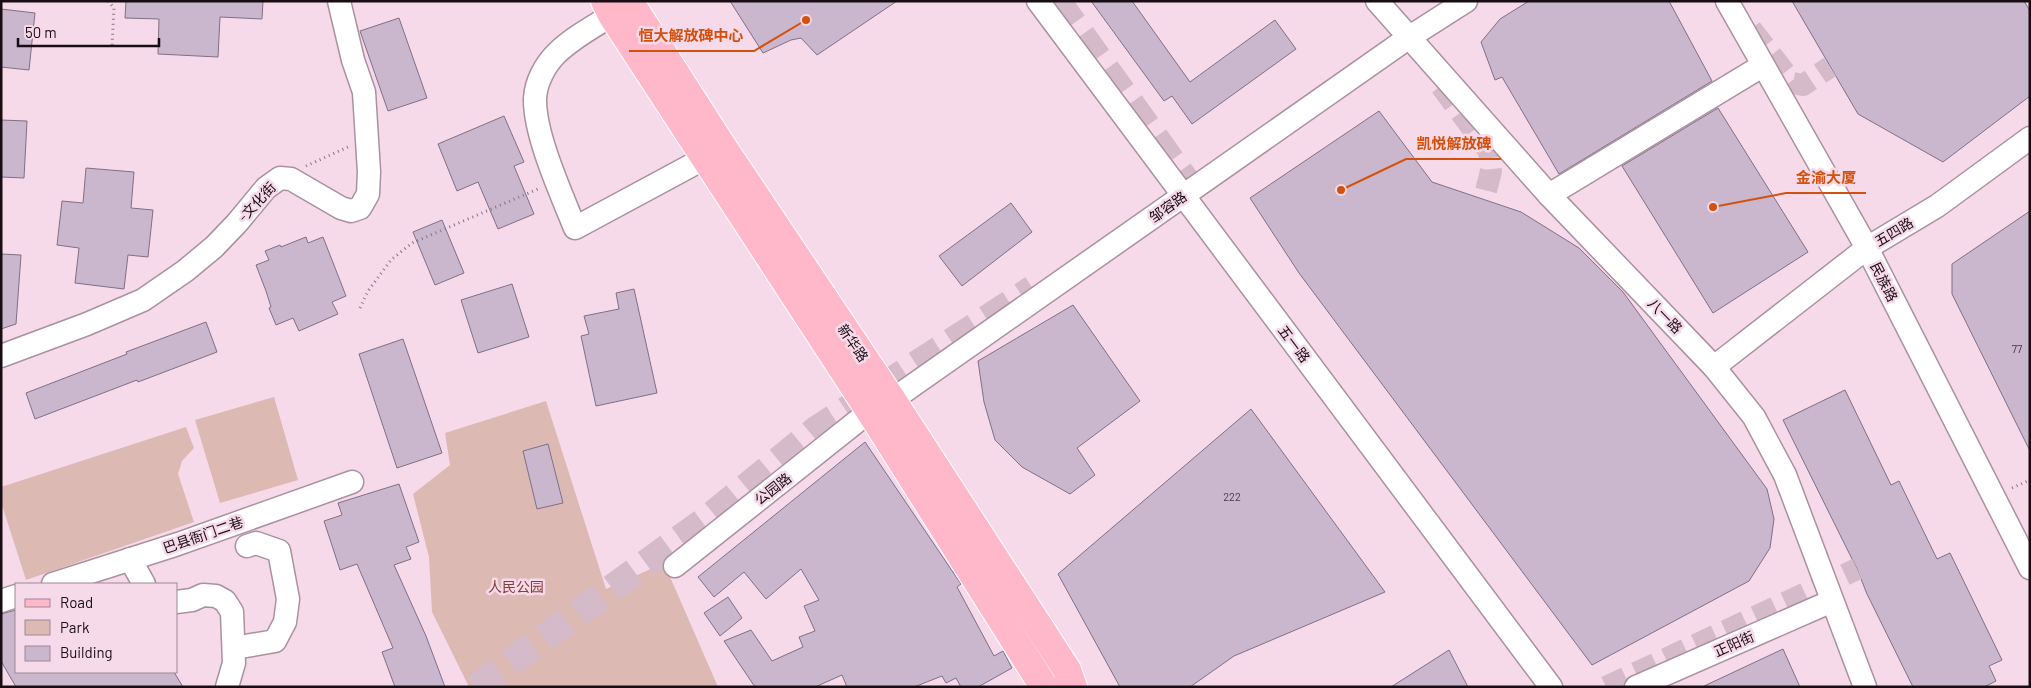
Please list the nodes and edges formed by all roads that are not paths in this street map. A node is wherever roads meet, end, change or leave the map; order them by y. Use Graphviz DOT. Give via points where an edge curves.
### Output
graph roads {
  1 [pos="339,1"];
  2 [pos="1038,1"];
  3 [pos="1377,1"];
  4 [pos="1466,1"];
  5 [pos="1727,1"];
  6 [pos="616,6"];
  7 [pos="1408,38"];
  8 [pos="1762,66"];
  9 [pos="2030,138"];
  10 [pos="705,158"];
  11 [pos="1549,195"];
  12 [pos="1183,196"];
  13 [pos="1867,248"];
  14 [pos="1,356"];
  15 [pos="1714,367"];
  16 [pos="881,406"];
  17 [pos="352,482"];
  18 [pos="247,546"];
  19 [pos="130,559"];
  20 [pos="675,566"];
  21 [pos="2030,568"];
  22 [pos="56,583"];
  23 [pos="143,583"];
  24 [pos="15,596"];
  25 [pos="1832,600"];
  26 [pos="1,601"];
  27 [pos="178,602"];
  28 [pos="234,648"];
  29 [pos="1038,685"];
  30 [pos="227,687"];
  31 [pos="1074,687"];
  32 [pos="1551,687"];
  33 [pos="1636,687"];
  34 [pos="1865,687"];
  1 -- 14 [label="street, -文化街" via="364,92 369,172 368,194 360,208 352,211 341,208 291,179 280,178 266,188 214,247 143,300"];
  2 -- 12 [label="street, 五一路"];
  3 -- 7 [label="street, 八一路"];
  4 -- 7 [label="street, 邹容路"];
  5 -- 8 [label="street, 民族路"];
  6 -- 10 [label="main road, 新华路"];
  6 -- 10 [label="street" via="555,55 540,76 535,96 536,116 575,228"];
  6 -- 16 [label="main road, 新华路" via="722,146"];
  7 -- 11 [label="street, 八一路"];
  7 -- 12 [label="street, 邹容路"];
  8 -- 11 [label="street"];
  8 -- 13 [label="street, 民族路"];
  9 -- 13 [label="street, 五四路" via="1937,206"];
  10 -- 16 [label="main road, 新华路"];
  11 -- 15 [label="street, 八一路"];
  12 -- 16 [label="street, 邹容路"];
  12 -- 32 [label="street, 五一路"];
  13 -- 15 [label="street, 五四路"];
  13 -- 21 [label="street, 民族路"];
  15 -- 25 [label="street, 八一路" via="1754,417 1785,475"];
  16 -- 20 [label="street, 公园路"];
  16 -- 29 [label="main road, 新华路"];
  16 -- 31 [label="main road, 新华路" via="1067,670"];
  17 -- 19 [label="street, 巴县衙门二巷"];
  18 -- 28 [label="street" via="256,543 279,551 288,599 285,622 275,641"];
  19 -- 22 [label="street, 巴县衙门二巷"];
  19 -- 23 [label="street"];
  24 -- 26 [label="street"];
  25 -- 33 [label="street, 正阳街"];
  25 -- 34 [label="street, 八一路"];
  27 -- 28 [label="street" via="203,595 225,601 232,612"];
  28 -- 30 [label="street" via="234,663"];
}
